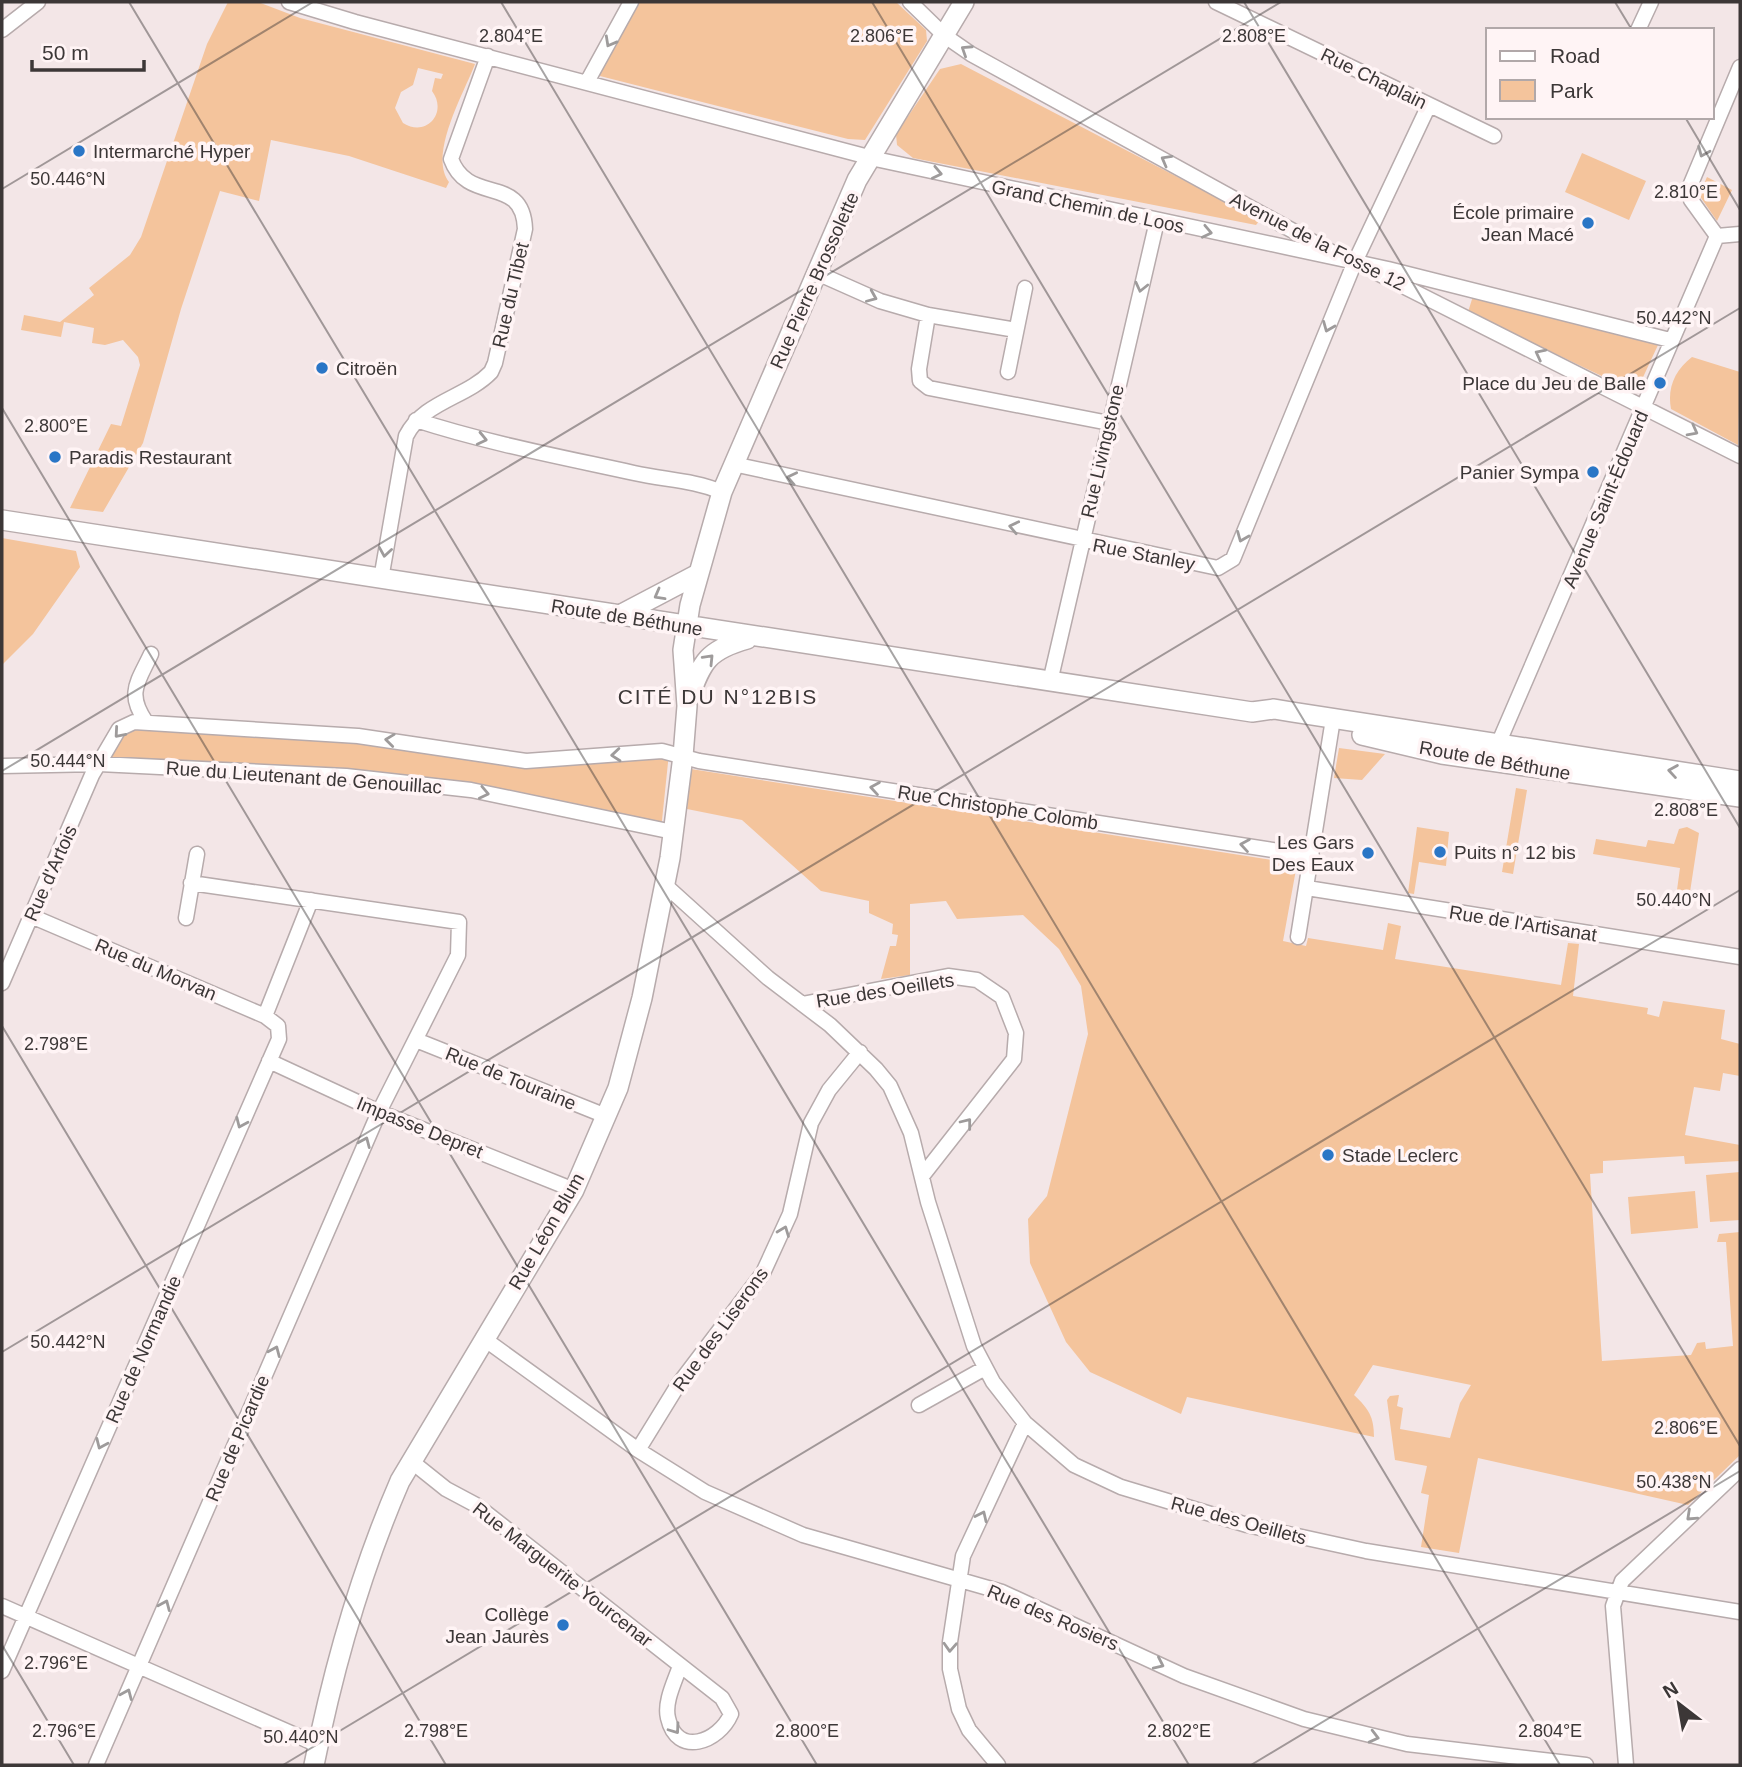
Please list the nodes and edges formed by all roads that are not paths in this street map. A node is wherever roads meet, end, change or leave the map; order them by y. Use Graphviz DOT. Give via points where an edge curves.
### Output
graph roads {
  1 [pos="38,2"];
  2 [pos="289,2"];
  3 [pos="632,2"];
  4 [pos="910,2"];
  5 [pos="964,2"];
  6 [pos="1216,2"];
  7 [pos="1651,2"];
  8 [pos="1639,28"];
  9 [pos="2,30"];
  10 [pos="944,36"];
  11 [pos="488,56"];
  12 [pos="1740,66"];
  13 [pos="587,82"];
  14 [pos="1429,105"];
  15 [pos="1494,136"];
  16 [pos="871,156"];
  17 [pos="1157,221"];
  18 [pos="1740,234"];
  19 [pos="1717,236"];
  20 [pos="1354,264"];
  21 [pos="817,273"];
  22 [pos="1025,288"];
  23 [pos="928,315"];
  24 [pos="1016,330"];
  25 [pos="1670,340"];
  26 [pos="1008,372"];
  27 [pos="1645,407"];
  28 [pos="416,420"];
  29 [pos="1109,424"];
  30 [pos="1740,456"];
  31 [pos="733,464"];
  32 [pos="722,492"];
  33 [pos="2,520"];
  34 [pos="1081,541"];
  35 [pos="698,574"];
  36 [pos="381,579"];
  37 [pos="620,615"];
  38 [pos="687,627"];
  39 [pos="755,637"];
  40 [pos="151,654"];
  41 [pos="1050,682"];
  42 [pos="687,706"];
  43 [pos="146,722"];
  44 [pos="1332,725"];
  45 [pos="1495,752"];
  46 [pos="683,756"];
  47 [pos="99,764"];
  48 [pos="2,766"];
  49 [pos="1740,781"];
  50 [pos="1740,797"];
  51 [pos="673,832"];
  52 [pos="197,854"];
  53 [pos="1312,856"];
  54 [pos="191,883"];
  55 [pos="664,885"];
  56 [pos="1307,888"];
  57 [pos="311,900"];
  58 [pos="31,916"];
  59 [pos="186,918"];
  60 [pos="1298,937"];
  61 [pos="1740,957"];
  62 [pos="2,983"];
  63 [pos="802,1003"];
  64 [pos="265,1016"];
  65 [pos="278,1026"];
  66 [pos="416,1040"];
  67 [pos="860,1052"];
  68 [pos="268,1060"];
  69 [pos="379,1112"];
  70 [pos="606,1116"];
  71 [pos="923,1175"];
  72 [pos="574,1190"];
  73 [pos="483,1338"];
  74 [pos="985,1368"];
  75 [pos="919,1405"];
  76 [pos="1025,1423"];
  77 [pos="638,1450"];
  78 [pos="411,1461"];
  79 [pos="1740,1469"];
  80 [pos="961,1580"];
  81 [pos="1616,1591"];
  82 [pos="2,1606"];
  83 [pos="1740,1612"];
  84 [pos="26,1617"];
  85 [pos="680,1666"];
  86 [pos="138,1667"];
  87 [pos="2,1671"];
  88 [pos="317,1745"];
  89 [pos="96,1765"];
  90 [pos="314,1765"];
  91 [pos="998,1765"];
  92 [pos="1586,1765"];
  93 [pos="1626,1765"];
  1 -- 9 [label="street"];
  2 -- 11 [label="street, Grand Chemin de Loos"];
  3 -- 13 [label="street, one-way"];
  4 -- 10 [label="street, Avenue de la Fosse 12"];
  5 -- 10 [label="street, Rue Pierre Brossolette"];
  6 -- 14 [label="street, Rue Chaplain"];
  7 -- 8 [label="street"];
  10 -- 16 [label="street, Rue Pierre Brossolette"];
  20 -- 10 [label="street, Avenue de la Fosse 12, one-way"];
  11 -- 13 [label="street, Grand Chemin de Loos"];
  11 -- 28 [label="street, Rue du Tibet" via="452,150 455,170 467,183 510,197 521,208 525,229 491,372"];
  12 -- 19 [label="street, one-way" via="1690,186 1691,200"];
  13 -- 16 [label="street, Grand Chemin de Loos"];
  14 -- 15 [label="street, Rue Chaplain"];
  14 -- 20 [label="street, Rue Stanley"];
  16 -- 17 [label="street, Grand Chemin de Loos, one-way"];
  16 -- 21 [label="street, Rue Pierre Brossolette"];
  17 -- 20 [label="street, Grand Chemin de Loos, one-way"];
  17 -- 29 [label="street, Rue Livingstone, one-way"];
  18 -- 19 [label="street"];
  19 -- 25 [label="street, Avenue Saint-Édouard"];
  20 -- 25 [label="street, Grand Chemin de Loos"];
  27 -- 20 [label="street, Avenue de la Fosse 12, one-way"];
  20 -- 34 [label="street, Rue Stanley, one-way" via="1233,559 1218,568"];
  21 -- 23 [label="street, one-way" via="880,301"];
  21 -- 31 [label="street, Rue Pierre Brossolette"];
  22 -- 24 [label="street"];
  23 -- 24 [label="street"];
  23 -- 29 [label="street" via="919,369 920,381 929,387"];
  24 -- 26 [label="street"];
  25 -- 27 [label="street, Avenue Saint-Édouard"];
  27 -- 30 [label="street, Avenue de la Fosse 12, one-way"];
  27 -- 45 [label="street, Avenue Saint-Édouard"];
  28 -- 32 [label="street, one-way" via="580,461 680,478"];
  28 -- 36 [label="street, one-way" via="406,436"];
  29 -- 34 [label="street, Rue Livingstone"];
  31 -- 32 [label="street, Rue Pierre Brossolette"];
  34 -- 31 [label="street, Rue Stanley, one-way"];
  32 -- 35 [label="street, Rue Pierre Brossolette"];
  33 -- 36 [label="street, Route de Béthune"];
  34 -- 41 [label="street, Rue Livingstone"];
  35 -- 37 [label="street, one-way"];
  35 -- 38 [label="street, Rue Pierre Brossolette"];
  36 -- 37 [label="street, Route de Béthune"];
  37 -- 38 [label="street, Route de Béthune"];
  38 -- 39 [label="street, Route de Béthune"];
  38 -- 42 [label="street, Rue Léon Blum" via="683,650"];
  39 -- 41 [label="street, Route de Béthune"];
  42 -- 39 [label="street, one-way" via="704,661 726,645"];
  40 -- 43 [label="street" via="134,691 136,706"];
  41 -- 44 [label="street, Route de Béthune" via="1252,712 1272,721"];
  42 -- 46 [label="street, Rue Léon Blum"];
  46 -- 43 [label="street, Rue du Lieutenant de Genouillac, one-way" via="662,751 526,761 358,736"];
  43 -- 47 [label="street, Rue du Lieutenant de Genouillac, one-way" via="128,723 119,729"];
  44 -- 45 [label="street, Route de Béthune"];
  44 -- 53 [label="street"];
  49 -- 45 [label="street, Route de Béthune, one-way"];
  45 -- 50 [label="street, Route de Béthune"];
  46 -- 51 [label="street, Rue Léon Blum"];
  53 -- 46 [label="street, Rue Christophe Colomb, one-way"];
  47 -- 48 [label="street, Rue du Lieutenant de Genouillac"];
  47 -- 51 [label="street, Rue du Lieutenant de Genouillac, one-way" via="346,776 471,790"];
  47 -- 58 [label="street, Rue d'Artois"];
  51 -- 55 [label="street, Rue Léon Blum"];
  52 -- 54 [label="street"];
  53 -- 56 [label="street"];
  54 -- 57 [label="street"];
  54 -- 59 [label="street"];
  55 -- 63 [label="street, Rue des Oeillets"];
  55 -- 70 [label="street, Rue Léon Blum" via="642,998"];
  56 -- 60 [label="street"];
  56 -- 61 [label="street, Rue de l'Artisanat"];
  57 -- 64 [label="street"];
  57 -- 66 [label="street" via="459,922 458,954"];
  58 -- 62 [label="street, Rue d'Artois"];
  58 -- 64 [label="street, Rue du Morvan"];
  63 -- 67 [label="street, Rue des Oeillets"];
  71 -- 63 [label="street, Rue des Oeillets, one-way" via="1014,1059 1016,1033 1002,998 977,980 948,976"];
  64 -- 65 [label="street, Rue du Morvan"];
  65 -- 68 [label="street, Rue de Normandie" via="279,1039"];
  66 -- 69 [label="street"];
  66 -- 70 [label="street, Rue de Touraine"];
  67 -- 71 [label="street, Rue des Oeillets" via="898,1101"];
  77 -- 67 [label="street, Rue des Liserons, one-way" via="678,1385 763,1273 790,1214 811,1123 829,1090"];
  68 -- 69 [label="street, Impasse Depret"];
  68 -- 84 [label="street, Rue de Normandie, one-way"];
  69 -- 72 [label="street, Impasse Depret"];
  86 -- 69 [label="street, Rue de Picardie, one-way"];
  70 -- 72 [label="street, Rue Léon Blum"];
  71 -- 74 [label="street, Rue des Oeillets" via="964,1317"];
  72 -- 73 [label="street, Rue Léon Blum"];
  73 -- 77 [label="street, Rue des Rosiers"];
  73 -- 78 [label="street, Rue Léon Blum"];
  74 -- 75 [label="street"];
  74 -- 76 [label="street, Rue des Oeillets"];
  80 -- 76 [label="street, one-way" via="963,1556"];
  76 -- 81 [label="street, Rue des Oeillets" via="1090,1475 1247,1525 1366,1551"];
  77 -- 80 [label="street, Rue des Rosiers" via="750,1514 854,1552"];
  78 -- 85 [label="street, Rue Marguerite Yourcenar" via="446,1489 477,1505"];
  78 -- 88 [label="street, Rue Léon Blum" via="381,1525"];
  79 -- 81 [label="street, one-way"];
  80 -- 91 [label="street, one-way" via="950,1642 953,1691 969,1730"];
  80 -- 92 [label="street, Rue des Rosiers, one-way" via="1002,1592 1194,1680 1292,1715 1407,1744"];
  81 -- 83 [label="street, Rue des Oeillets"];
  81 -- 93 [label="street" via="1613,1606"];
  82 -- 84 [label="street"];
  84 -- 86 [label="street"];
  84 -- 87 [label="street, Rue de Normandie"];
  85 -- 85 [label="street, Rue Marguerite Yourcenar, one-way" via="667,1707 671,1727 683,1740 711,1738 726,1724 728,1706"];
  86 -- 88 [label="street"];
  89 -- 86 [label="street, Rue de Picardie, one-way"];
  88 -- 90 [label="street, Rue Léon Blum"];
}
